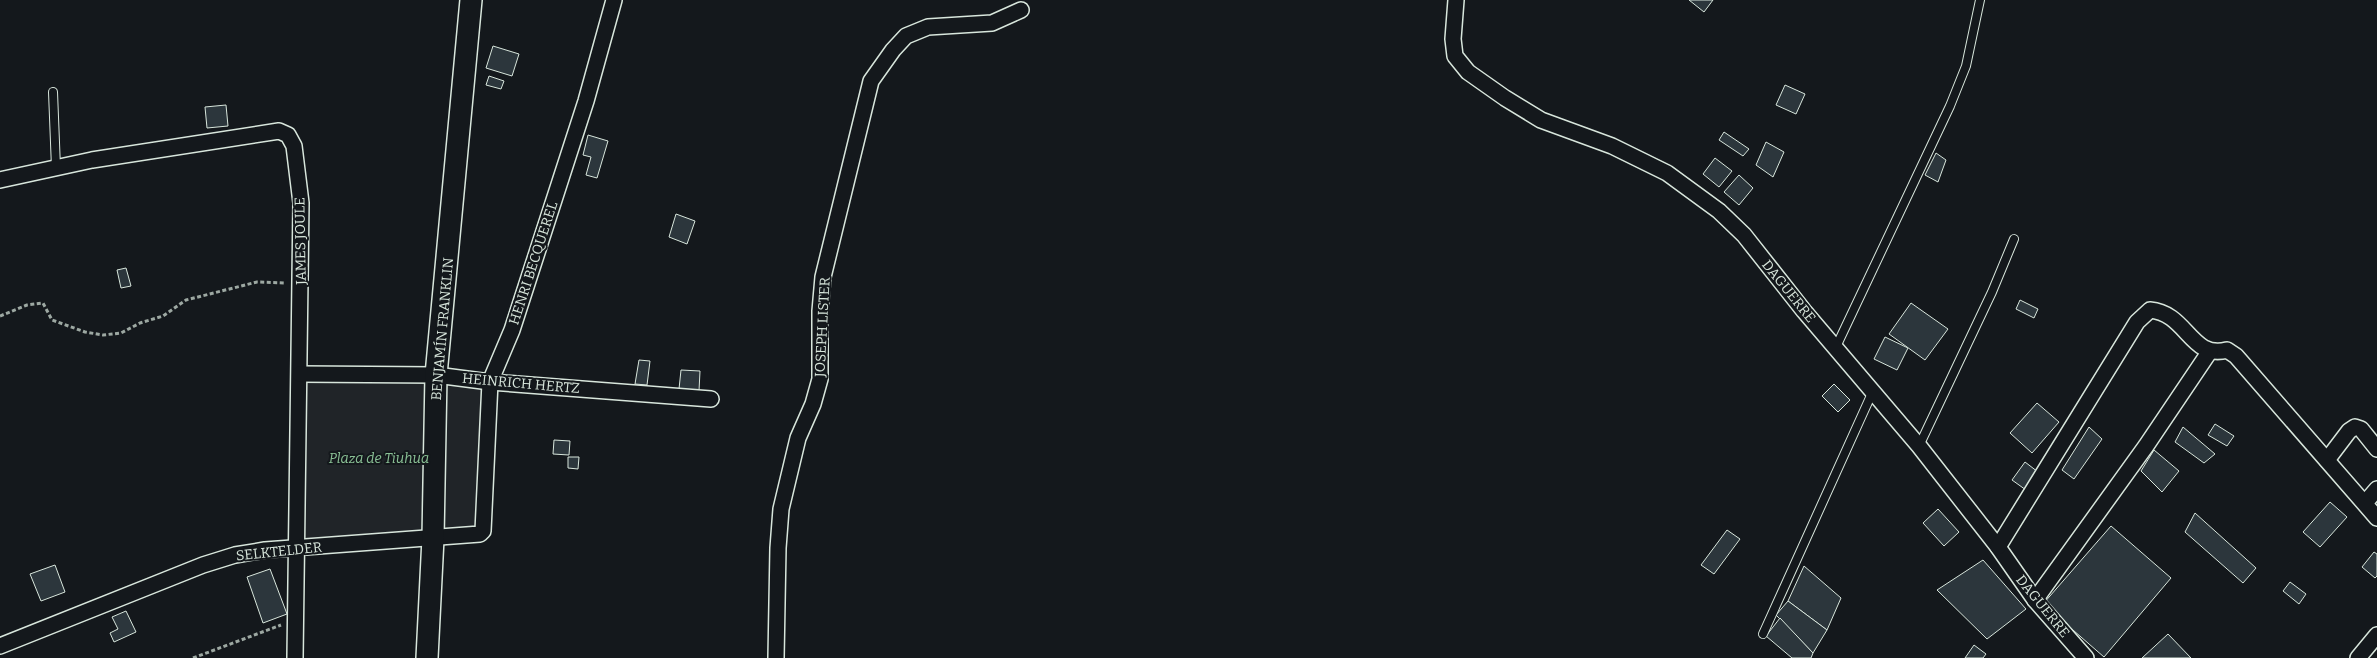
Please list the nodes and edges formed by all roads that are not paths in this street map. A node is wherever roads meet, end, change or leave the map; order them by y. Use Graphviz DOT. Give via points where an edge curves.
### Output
graph roads {
  1 [pos="471,0"];
  2 [pos="614,0"];
  3 [pos="1456,0"];
  4 [pos="1980,0"];
  5 [pos="1020,10"];
  6 [pos="53,92"];
  7 [pos="56,168"];
  8 [pos="0,180"];
  9 [pos="2014,239"];
  10 [pos="1836,347"];
  11 [pos="2210,351"];
  12 [pos="300,374"];
  13 [pos="436,375"];
  14 [pos="490,382"];
  15 [pos="1873,391"];
  16 [pos="711,400"];
  17 [pos="1919,446"];
  18 [pos="2377,449"];
  19 [pos="2328,460"];
  20 [pos="2377,489"];
  21 [pos="2365,503"];
  22 [pos="2377,518"];
  23 [pos="483,531"];
  24 [pos="434,538"];
  25 [pos="1998,547"];
  26 [pos="295,548"];
  27 [pos="2035,600"];
  28 [pos="1763,634"];
  29 [pos="2377,635"];
  30 [pos="0,646"];
  31 [pos="295,658"];
  32 [pos="427,658"];
  33 [pos="776,658"];
  34 [pos="2086,658"];
  35 [pos="2358,658"];
  1 -- 13 [label="street, BENJAMÍN FRANKLIN"];
  2 -- 14 [label="street, HENRI BECQUEREL" via="586,101 512,330"];
  3 -- 10 [label="street, DAGUERRE" via="1455,56 1468,72 1541,120 1612,146 1667,173 1719,211 1744,236"];
  4 -- 10 [label="lane" via="1966,66 1950,106"];
  5 -- 33 [label="street, JOSEPH LISTER" via="992,22 928,27 906,36 871,80 823,277 820,380 798,438 781,509"];
  6 -- 7 [label="lane"];
  7 -- 8 [label="street, JAMES JOULE"];
  7 -- 12 [label="street, JAMES JOULE" via="279,131 288,135 294,146 301,203"];
  9 -- 17 [label="lane"];
  10 -- 15 [label="street, DAGUERRE"];
  11 -- 19 [label="street" via="2219,353 2227,350 2236,356"];
  11 -- 25 [label="street" via="2200,346 2168,313 2150,310 2145,313"];
  11 -- 27 [label="street"];
  12 -- 13 [label="street, HEINRICH HERTZ"];
  12 -- 26 [label="street, JAMES JOULE"];
  13 -- 14 [label="street, HEINRICH HERTZ"];
  13 -- 24 [label="street, BENJAMÍN FRANKLIN"];
  14 -- 16 [label="street, HEINRICH HERTZ"];
  14 -- 23 [label="street, HENRI BECQUEREL"];
  15 -- 17 [label="street, DAGUERRE"];
  15 -- 28 [label="lane"];
  17 -- 25 [label="street, DAGUERRE"];
  18 -- 19 [label="street" via="2361,429 2355,428 2348,431"];
  19 -- 21 [label="street"];
  20 -- 21 [label="street"];
  21 -- 22 [label="street"];
  23 -- 24 [label="street, SELKTELDER" via="480,534"];
  24 -- 26 [label="street, SELKTELDER"];
  24 -- 32 [label="street, BENJAMÍN FRANKLIN"];
  25 -- 27 [label="street, DAGUERRE"];
  26 -- 30 [label="street, SELKTELDER" via="235,555 203,565"];
  26 -- 31 [label="street, JAMES JOULE"];
  27 -- 34 [label="street, DAGUERRE"];
  29 -- 35 [label="street"];
}
